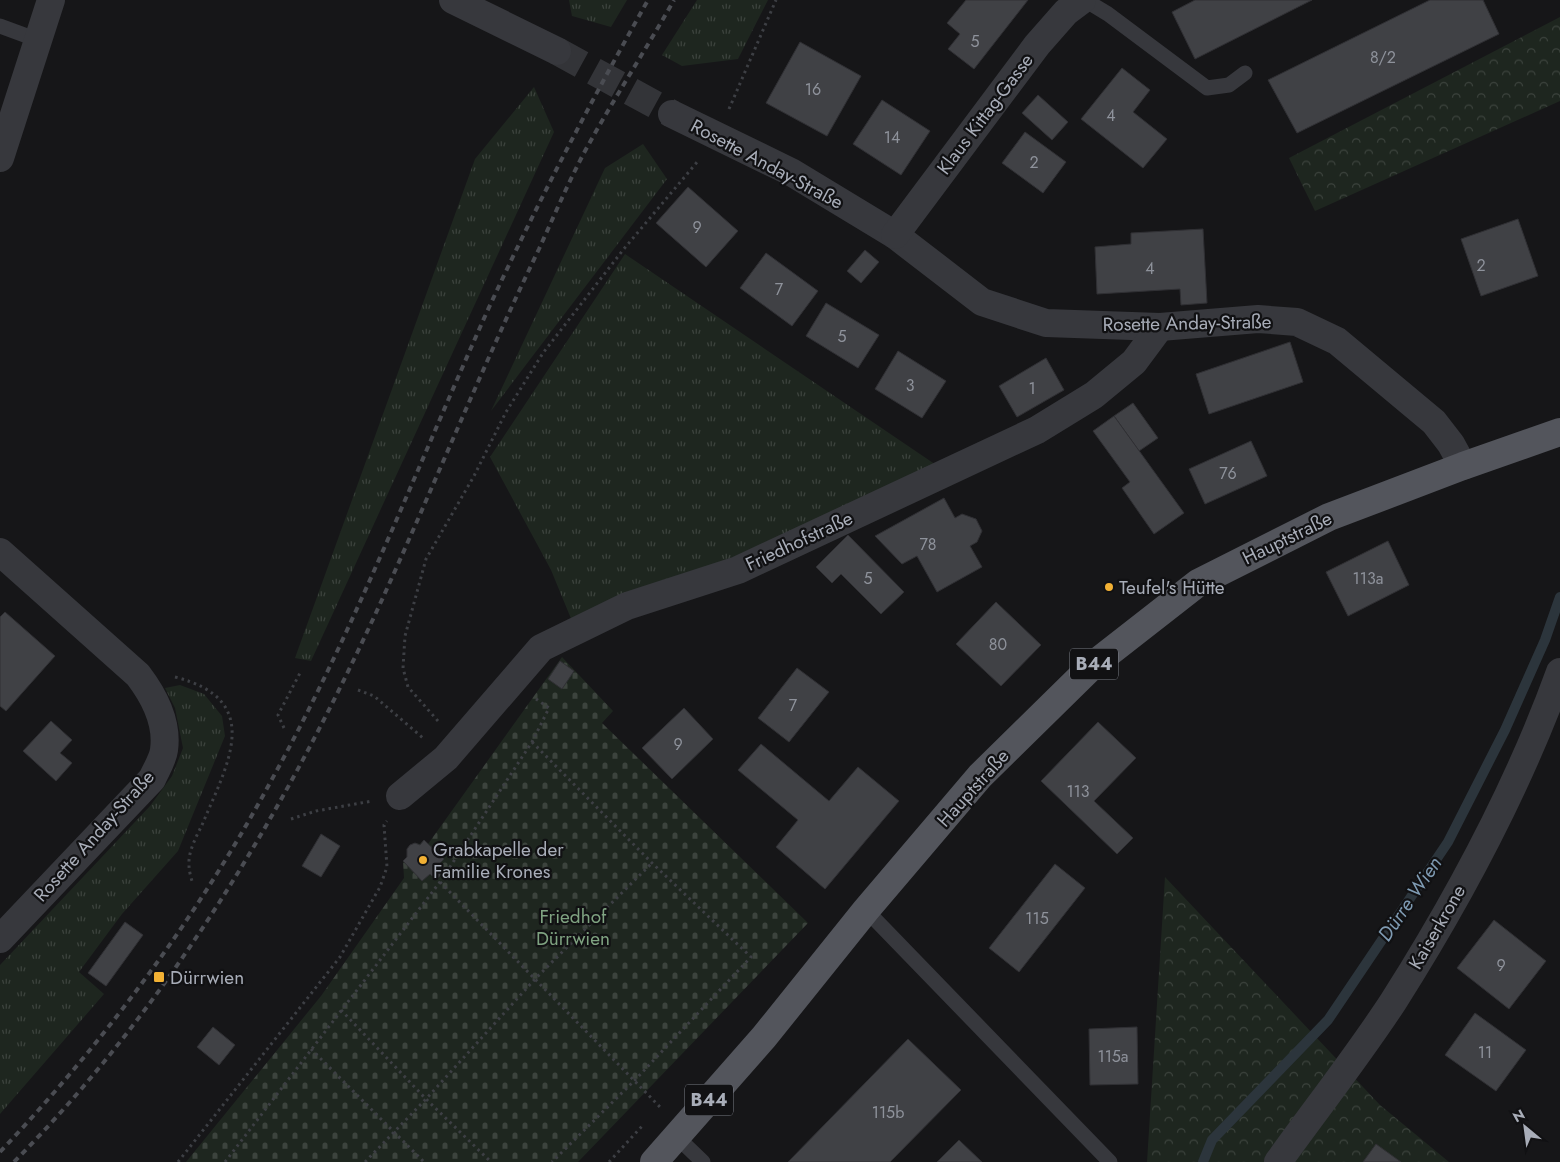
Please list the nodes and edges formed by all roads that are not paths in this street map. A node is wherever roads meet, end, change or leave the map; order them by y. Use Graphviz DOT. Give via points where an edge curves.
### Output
graph roads {
  1 [pos="51,0"];
  2 [pos="1084,0"];
  3 [pos="468,3"];
  4 [pos="0,26"];
  5 [pos="38,40"];
  6 [pos="557,51"];
  7 [pos="1245,73"];
  8 [pos="672,114"];
  9 [pos="0,158"];
  10 [pos="895,235"];
  11 [pos="1160,327"];
  12 [pos="1548,437"];
  13 [pos="1463,466"];
  14 [pos="0,552"];
  15 [pos="1560,672"];
  16 [pos="400,796"];
  17 [pos="866,910"];
  18 [pos="0,939"];
  19 [pos="677,1137"];
  20 [pos="654,1162"];
  21 [pos="703,1162"];
  22 [pos="1110,1162"];
  23 [pos="1278,1162"];
  1 -- 5 [label="street"];
  2 -- 7 [label="lane" via="1108,14 1207,88 1229,85"];
  2 -- 10 [label="street, Klaus Kittag-Gasse" via="1066,12 1037,45"];
  3 -- 6 [label="street"];
  4 -- 5 [label="lane"];
  5 -- 9 [label="street"];
  8 -- 10 [label="street, Rosette Anday-Straße" via="791,172"];
  10 -- 11 [label="street, Rosette Anday-Straße" via="982,302 1046,323"];
  11 -- 13 [label="street, Rosette Anday-Straße" via="1258,319 1297,322 1337,340 1434,422"];
  11 -- 16 [label="street, Friedhofstraße" via="1134,362 1094,395 1037,430 733,572 627,606 541,648 446,758"];
  12 -- 13 [label="main road, Hauptstraße / B44"];
  13 -- 17 [label="main road, Hauptstraße / B44" via="1329,516 1198,583 1093,665 980,776"];
  14 -- 18 [label="street, Rosette Anday-Straße" via="138,675 162,715 164,750 152,779"];
  15 -- 23 [label="street, Kaiserkrone" via="1500,816 1448,909 1392,1003"];
  17 -- 19 [label="main road, Hauptstraße / B44" via="764,1037"];
  17 -- 22 [label="lane"];
  19 -- 20 [label="main road, Hauptstraße / B44"];
  19 -- 21 [label="lane"];
}
